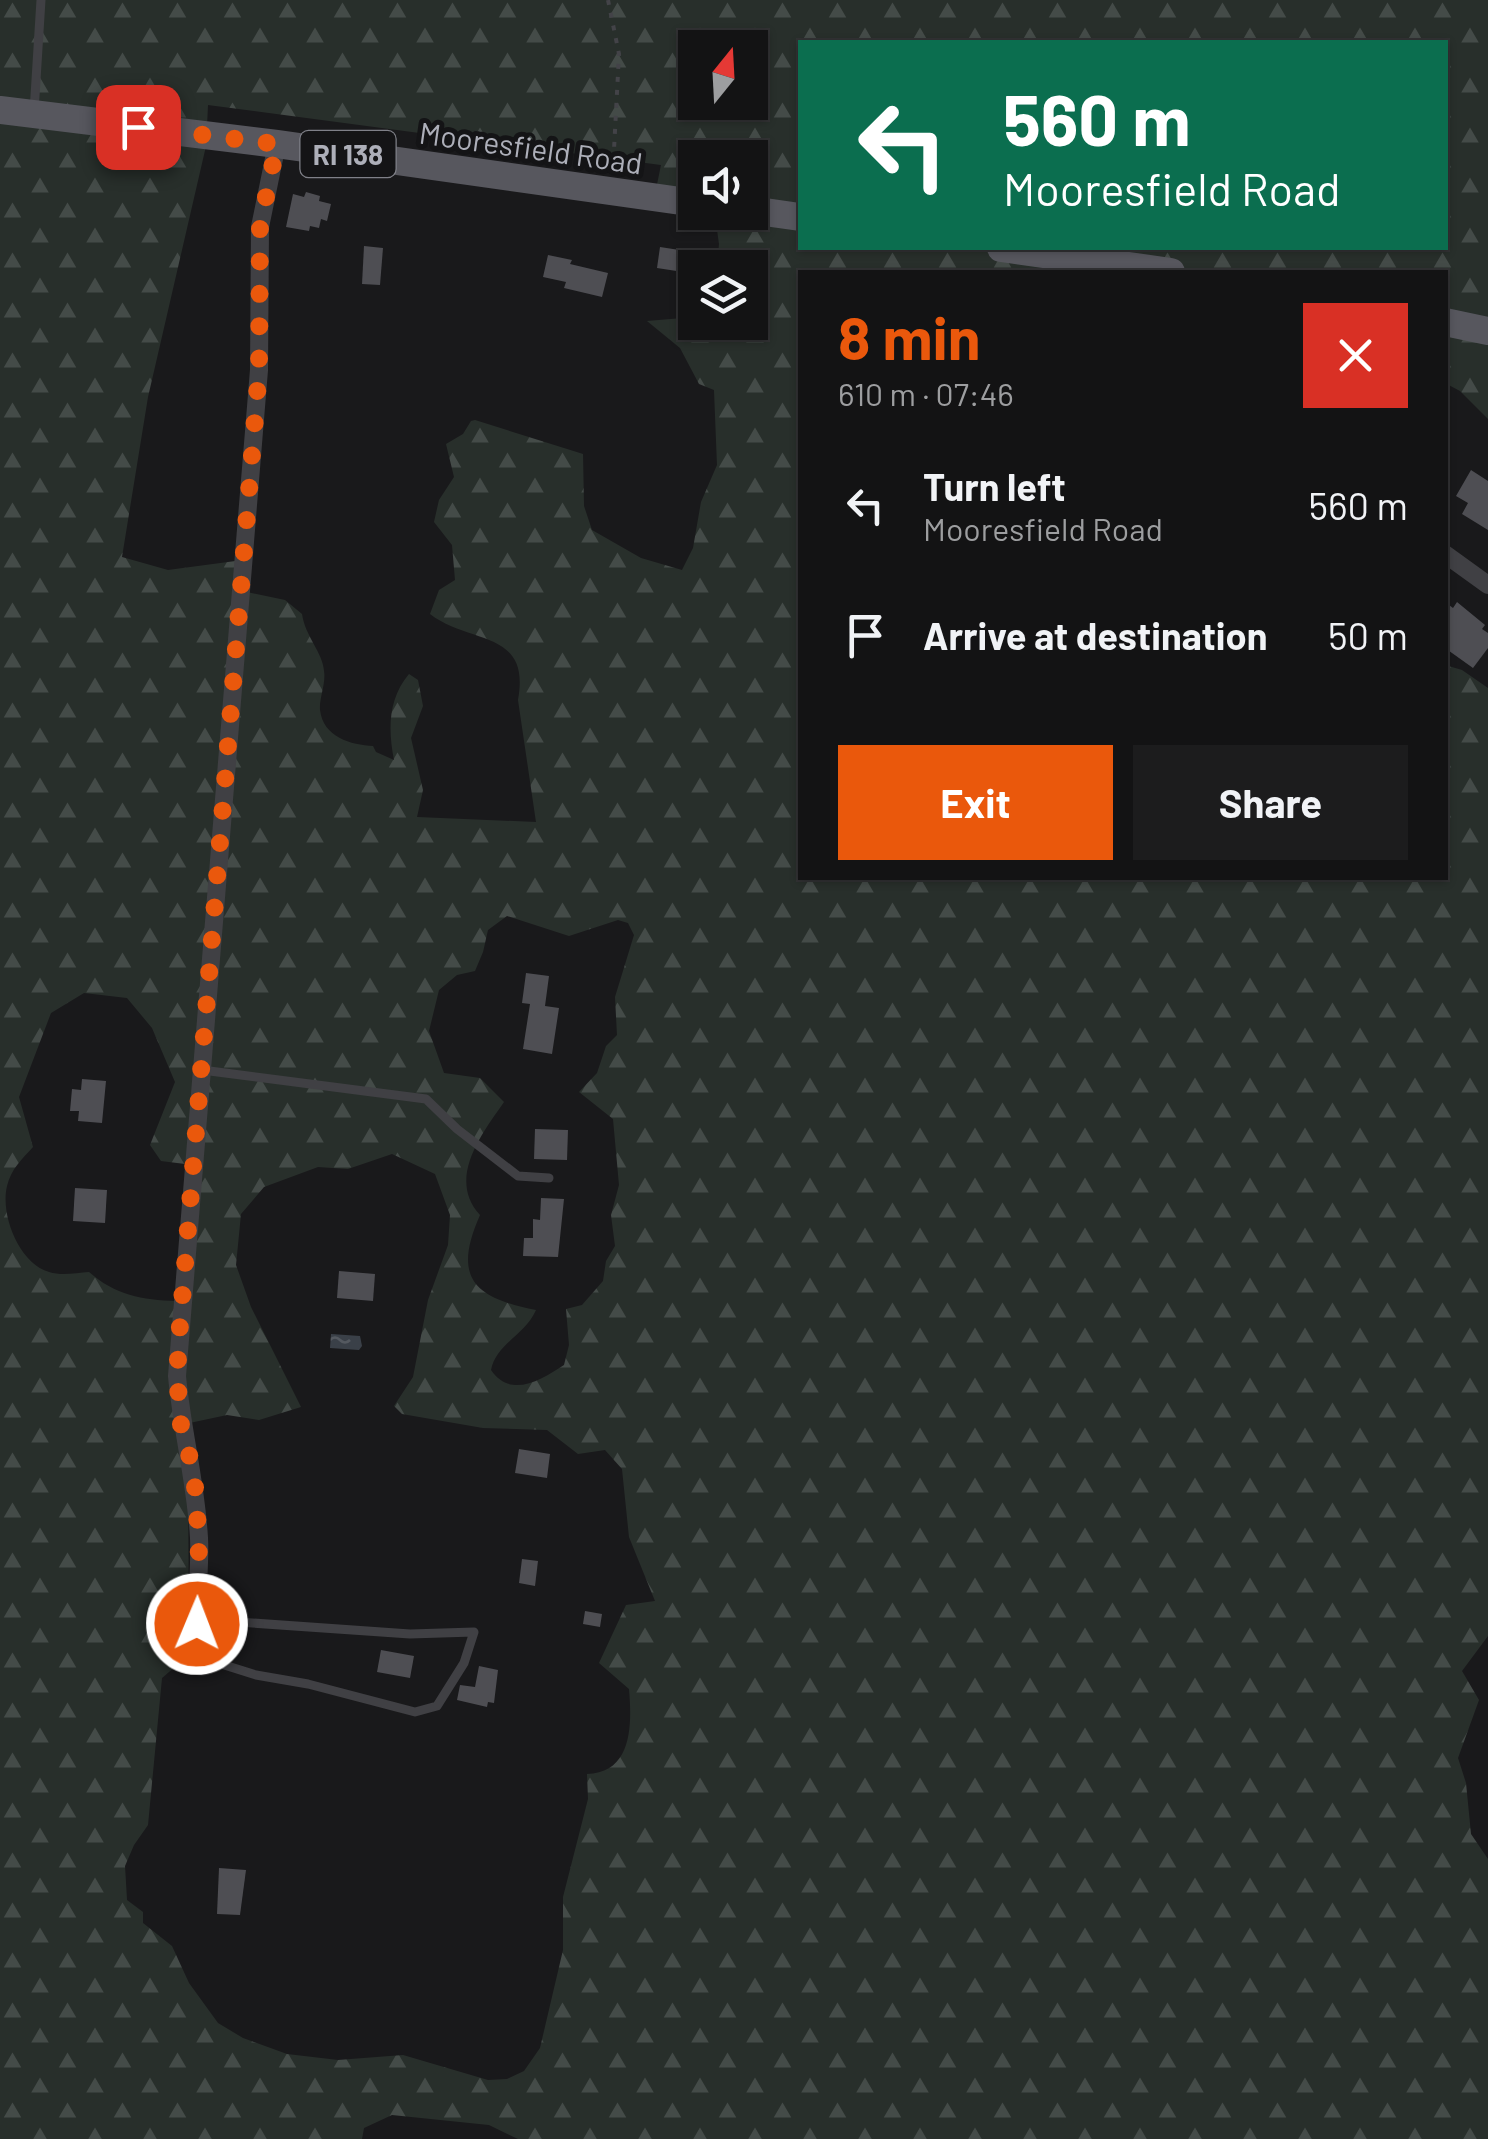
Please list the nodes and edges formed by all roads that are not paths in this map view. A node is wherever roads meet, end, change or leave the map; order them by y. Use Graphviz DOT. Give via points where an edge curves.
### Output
graph roads {
  1 [pos="41,0"];
  2 [pos="0,110"];
  3 [pos="34,114"];
  4 [pos="277,144"];
  5 [pos="678,201"];
  6 [pos="768,213"];
  7 [pos="798,217"];
  8 [pos="1014,250"];
  9 [pos="1157,270"];
  10 [pos="1448,323"];
  11 [pos="1488,331"];
  12 [pos="1448,556"];
  13 [pos="1488,584"];
  14 [pos="202,1070"];
  15 [pos="549,1178"];
  16 [pos="196,1609"];
  17 [pos="204,1646"];
  1 -- 3 [label="lane"];
  2 -- 3 [label="main road, Mooresfield Road / RI 138"];
  3 -- 4 [label="main road, Mooresfield Road / RI 138"];
  4 -- 5 [label="main road, Mooresfield Road / RI 138"];
  4 -- 14 [label="street" via="260,226 259,370"];
  6 -- 7 [label="main road"];
  8 -- 9 [label="main road"];
  10 -- 11 [label="main road"];
  12 -- 13 [label="street"];
  14 -- 15 [label="lane" via="426,1100 518,1176"];
  14 -- 16 [label="street" via="177,1376 195,1490"];
  16 -- 17 [label="street"];
  16 -- 17 [label="lane" via="238,1622 474,1632 437,1706 415,1712 256,1675 218,1662"];
}
